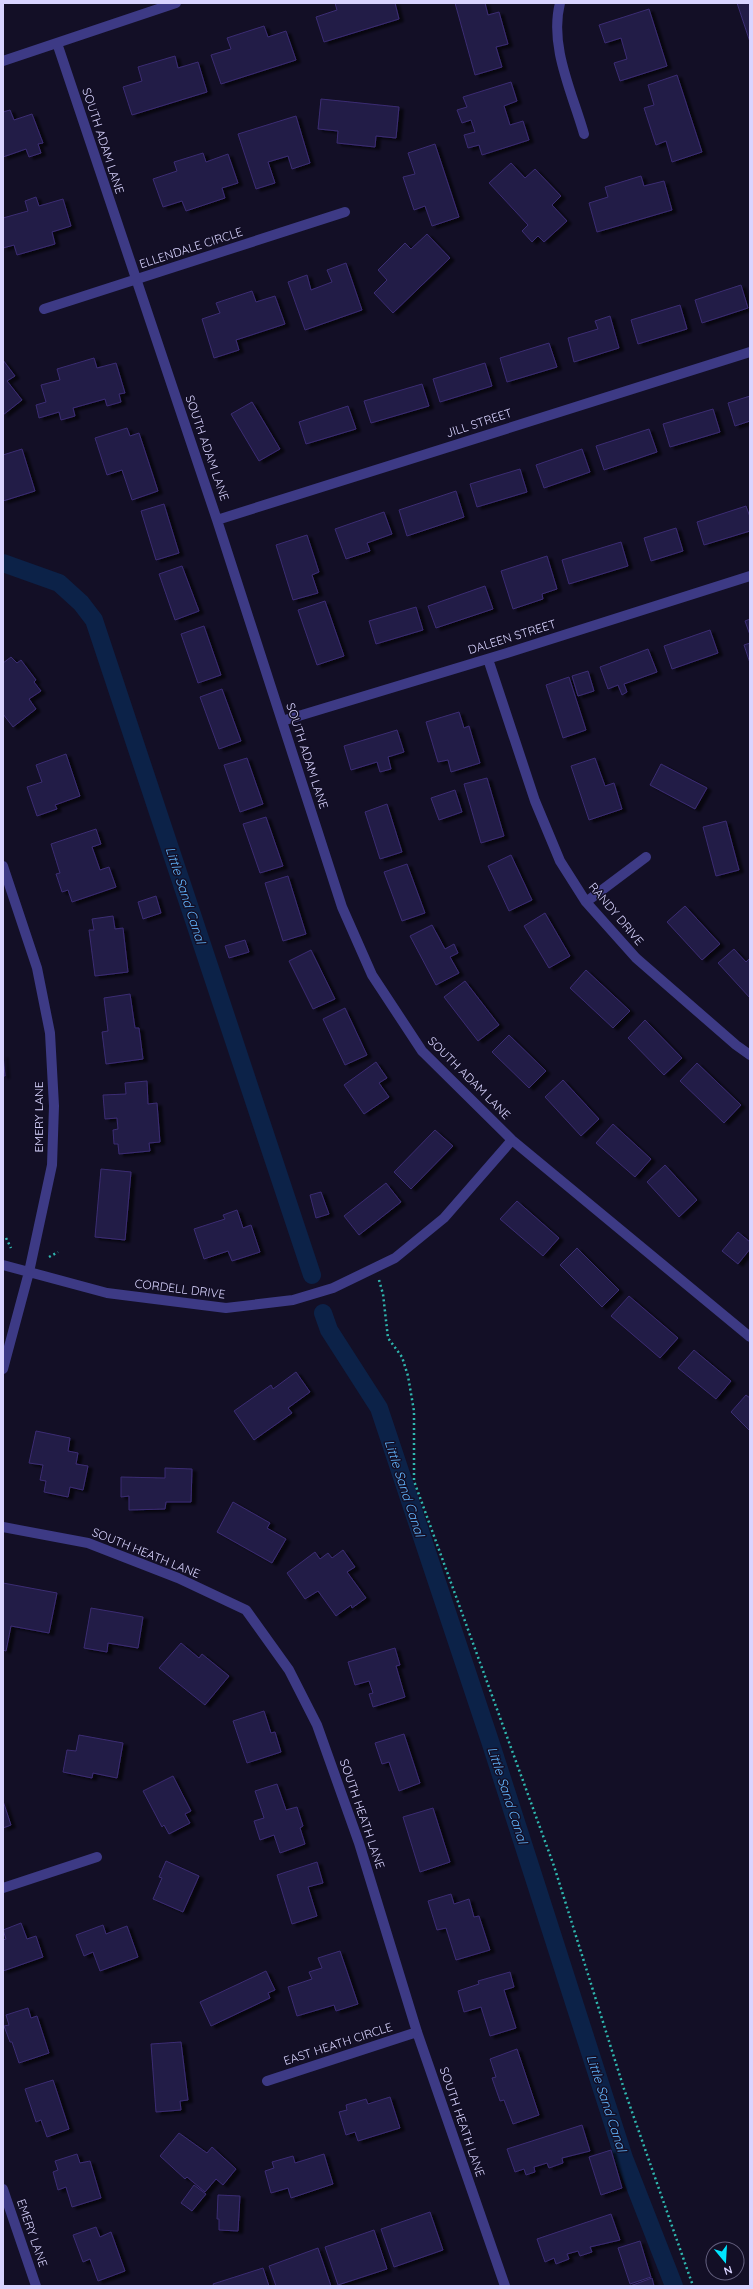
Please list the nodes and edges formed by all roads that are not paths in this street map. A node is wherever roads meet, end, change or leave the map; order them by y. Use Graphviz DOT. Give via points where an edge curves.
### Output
graph roads {
  1 [pos="176,3"];
  2 [pos="560,3"];
  3 [pos="57,43"];
  4 [pos="3,61"];
  5 [pos="584,134"];
  6 [pos="345,212"];
  7 [pos="136,280"];
  8 [pos="44,309"];
  9 [pos="750,352"];
  10 [pos="217,520"];
  11 [pos="750,576"];
  12 [pos="488,659"];
  13 [pos="282,721"];
  14 [pos="646,857"];
  15 [pos="3,866"];
  16 [pos="586,902"];
  17 [pos="750,1054"];
  18 [pos="512,1140"];
  19 [pos="3,1265"];
  20 [pos="29,1272"];
  21 [pos="750,1337"];
  22 [pos="3,1369"];
  23 [pos="3,1527"];
  24 [pos="97,1857"];
  25 [pos="3,1888"];
  26 [pos="417,2032"];
  27 [pos="267,2081"];
  28 [pos="3,2189"];
  29 [pos="36,2286"];
  30 [pos="504,2286"];
  1 -- 3 [label="street"];
  2 -- 5 [label="street" via="557,42"];
  3 -- 4 [label="street"];
  3 -- 7 [label="street, SOUTH ADAM LANE"];
  6 -- 7 [label="street, ELLENDALE CIRCLE"];
  7 -- 8 [label="street, ELLENDALE CIRCLE"];
  7 -- 10 [label="street, SOUTH ADAM LANE"];
  9 -- 10 [label="street, JILL STREET"];
  10 -- 13 [label="street, SOUTH ADAM LANE"];
  11 -- 12 [label="street, DALEEN STREET"];
  12 -- 13 [label="street, DALEEN STREET"];
  12 -- 16 [label="street, RANDY DRIVE" via="535,801 560,862"];
  13 -- 18 [label="street, SOUTH ADAM LANE" via="342,907 372,975 422,1051"];
  14 -- 16 [label="street"];
  15 -- 20 [label="street, EMERY LANE" via="37,968 50,1033 54,1106 52,1165"];
  16 -- 17 [label="street, RANDY DRIVE" via="636,958 736,1045"];
  18 -- 20 [label="street, CORDELL DRIVE" via="444,1218 395,1258 334,1288 293,1300 226,1308 107,1293"];
  18 -- 21 [label="street, SOUTH ADAM LANE"];
  19 -- 20 [label="street, CORDELL DRIVE"];
  20 -- 22 [label="street, EMERY LANE"];
  23 -- 26 [label="street, SOUTH HEATH LANE" via="88,1543 178,1578 246,1610 289,1670 317,1725 359,1843"];
  24 -- 25 [label="street"];
  26 -- 27 [label="street, EAST HEATH CIRCLE"];
  26 -- 30 [label="street, SOUTH HEATH LANE"];
  28 -- 29 [label="street, EMERY LANE"];
}
